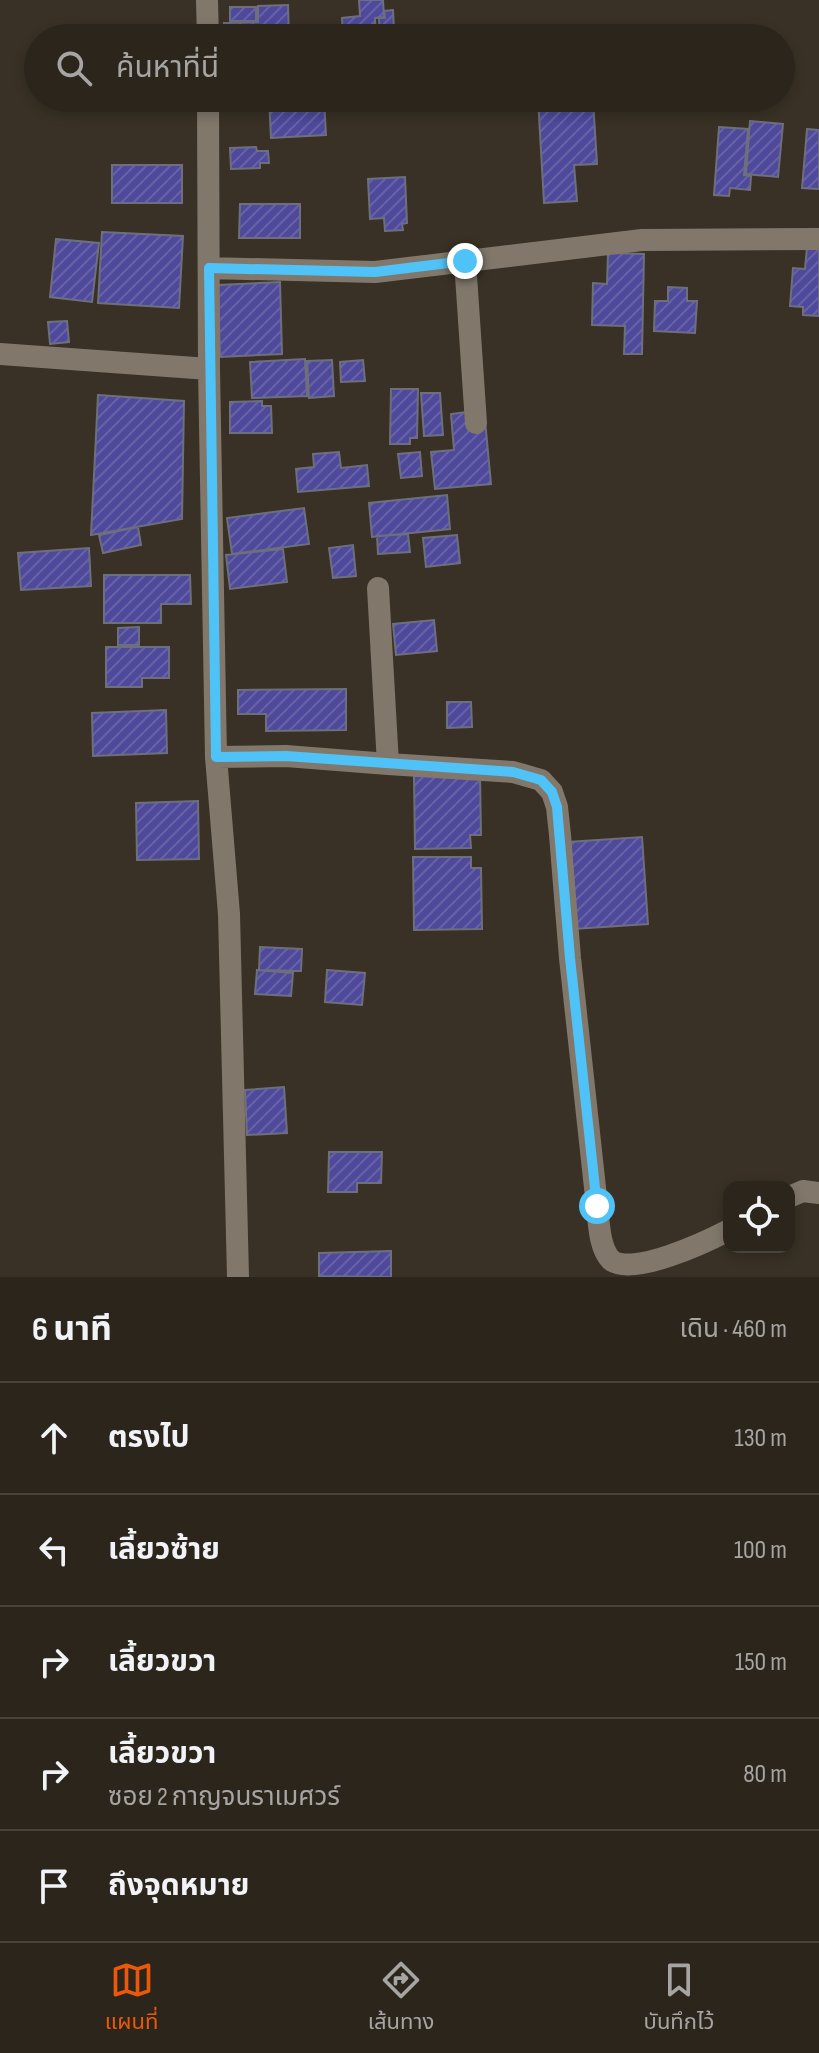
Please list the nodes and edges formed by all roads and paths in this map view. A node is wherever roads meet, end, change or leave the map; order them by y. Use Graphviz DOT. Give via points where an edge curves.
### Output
graph roads {
  1 [pos="207,0"];
  2 [pos="208,24"];
  3 [pos="208,112"];
  4 [pos="819,239"];
  5 [pos="465,261"];
  6 [pos="209,268"];
  7 [pos="0,354"];
  8 [pos="209,369"];
  9 [pos="476,423"];
  10 [pos="378,588"];
  11 [pos="216,757"];
  12 [pos="388,764"];
  13 [pos="819,1193"];
  14 [pos="795,1194"];
  15 [pos="723,1233"];
  16 [pos="238,1277"];
  1 -- 2 [label="street"];
  3 -- 6 [label="street"];
  4 -- 5 [label="street" via="642,240"];
  5 -- 6 [label="street" via="375,272"];
  5 -- 9 [label="street"];
  6 -- 8 [label="street"];
  7 -- 8 [label="street"];
  8 -- 11 [label="street"];
  10 -- 12 [label="street"];
  11 -- 12 [label="street"];
  11 -- 16 [label="street" via="229,914"];
  12 -- 15 [label="street" via="513,772 541,780 552,792 604,1247 618,1266 635,1267"];
  13 -- 14 [label="street"];
}
